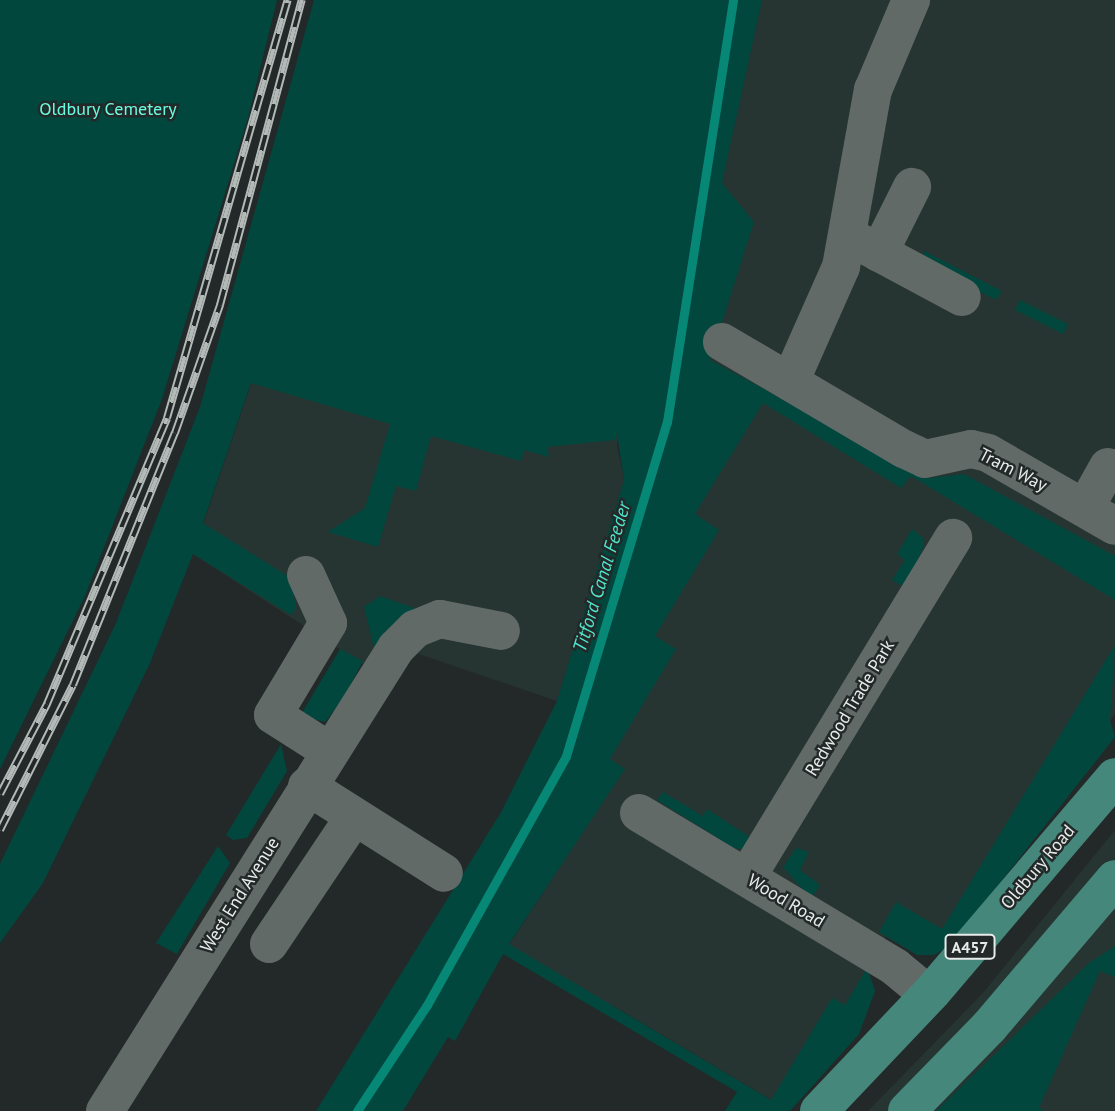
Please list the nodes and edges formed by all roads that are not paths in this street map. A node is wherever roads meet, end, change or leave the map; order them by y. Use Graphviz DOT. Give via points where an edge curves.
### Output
graph roads {
  1 [pos="898,7"];
  2 [pos="912,187"];
  3 [pos="863,245"];
  4 [pos="962,297"];
  5 [pos="722,342"];
  6 [pos="790,382"];
  7 [pos="1108,467"];
  8 [pos="1100,517"];
  9 [pos="953,538"];
  10 [pos="306,575"];
  11 [pos="501,631"];
  12 [pos="328,750"];
  13 [pos="1115,777"];
  14 [pos="307,786"];
  15 [pos="639,813"];
  16 [pos="354,817"];
  17 [pos="444,873"];
  18 [pos="747,877"];
  19 [pos="1115,879"];
  20 [pos="269,944"];
  21 [pos="929,995"];
  22 [pos="105,1111"];
  23 [pos="819,1111"];
  24 [pos="907,1111"];
  1 -- 3 [label="street" via="873,90"];
  2 -- 3 [label="street"];
  3 -- 4 [label="street"];
  3 -- 6 [label="street"];
  5 -- 6 [label="street, Tram Way"];
  6 -- 8 [label="street, Tram Way" via="904,449 925,458 971,449 988,453"];
  7 -- 8 [label="street"];
  9 -- 18 [label="street, Redwood Trade Park"];
  10 -- 12 [label="street" via="328,623 273,715"];
  11 -- 12 [label="street, West End Avenue" via="463,619 440,619 415,629 373,677"];
  12 -- 14 [label="street, West End Avenue"];
  13 -- 21 [label="main road, Oldbury Road / A457"];
  14 -- 16 [label="street"];
  14 -- 22 [label="street, West End Avenue"];
  15 -- 18 [label="street, Wood Road"];
  16 -- 17 [label="street"];
  16 -- 20 [label="street"];
  18 -- 21 [label="street, Wood Road" via="900,970"];
  19 -- 24 [label="main road" via="989,1027"];
  21 -- 23 [label="main road, Oldbury Road / A457"];
}
